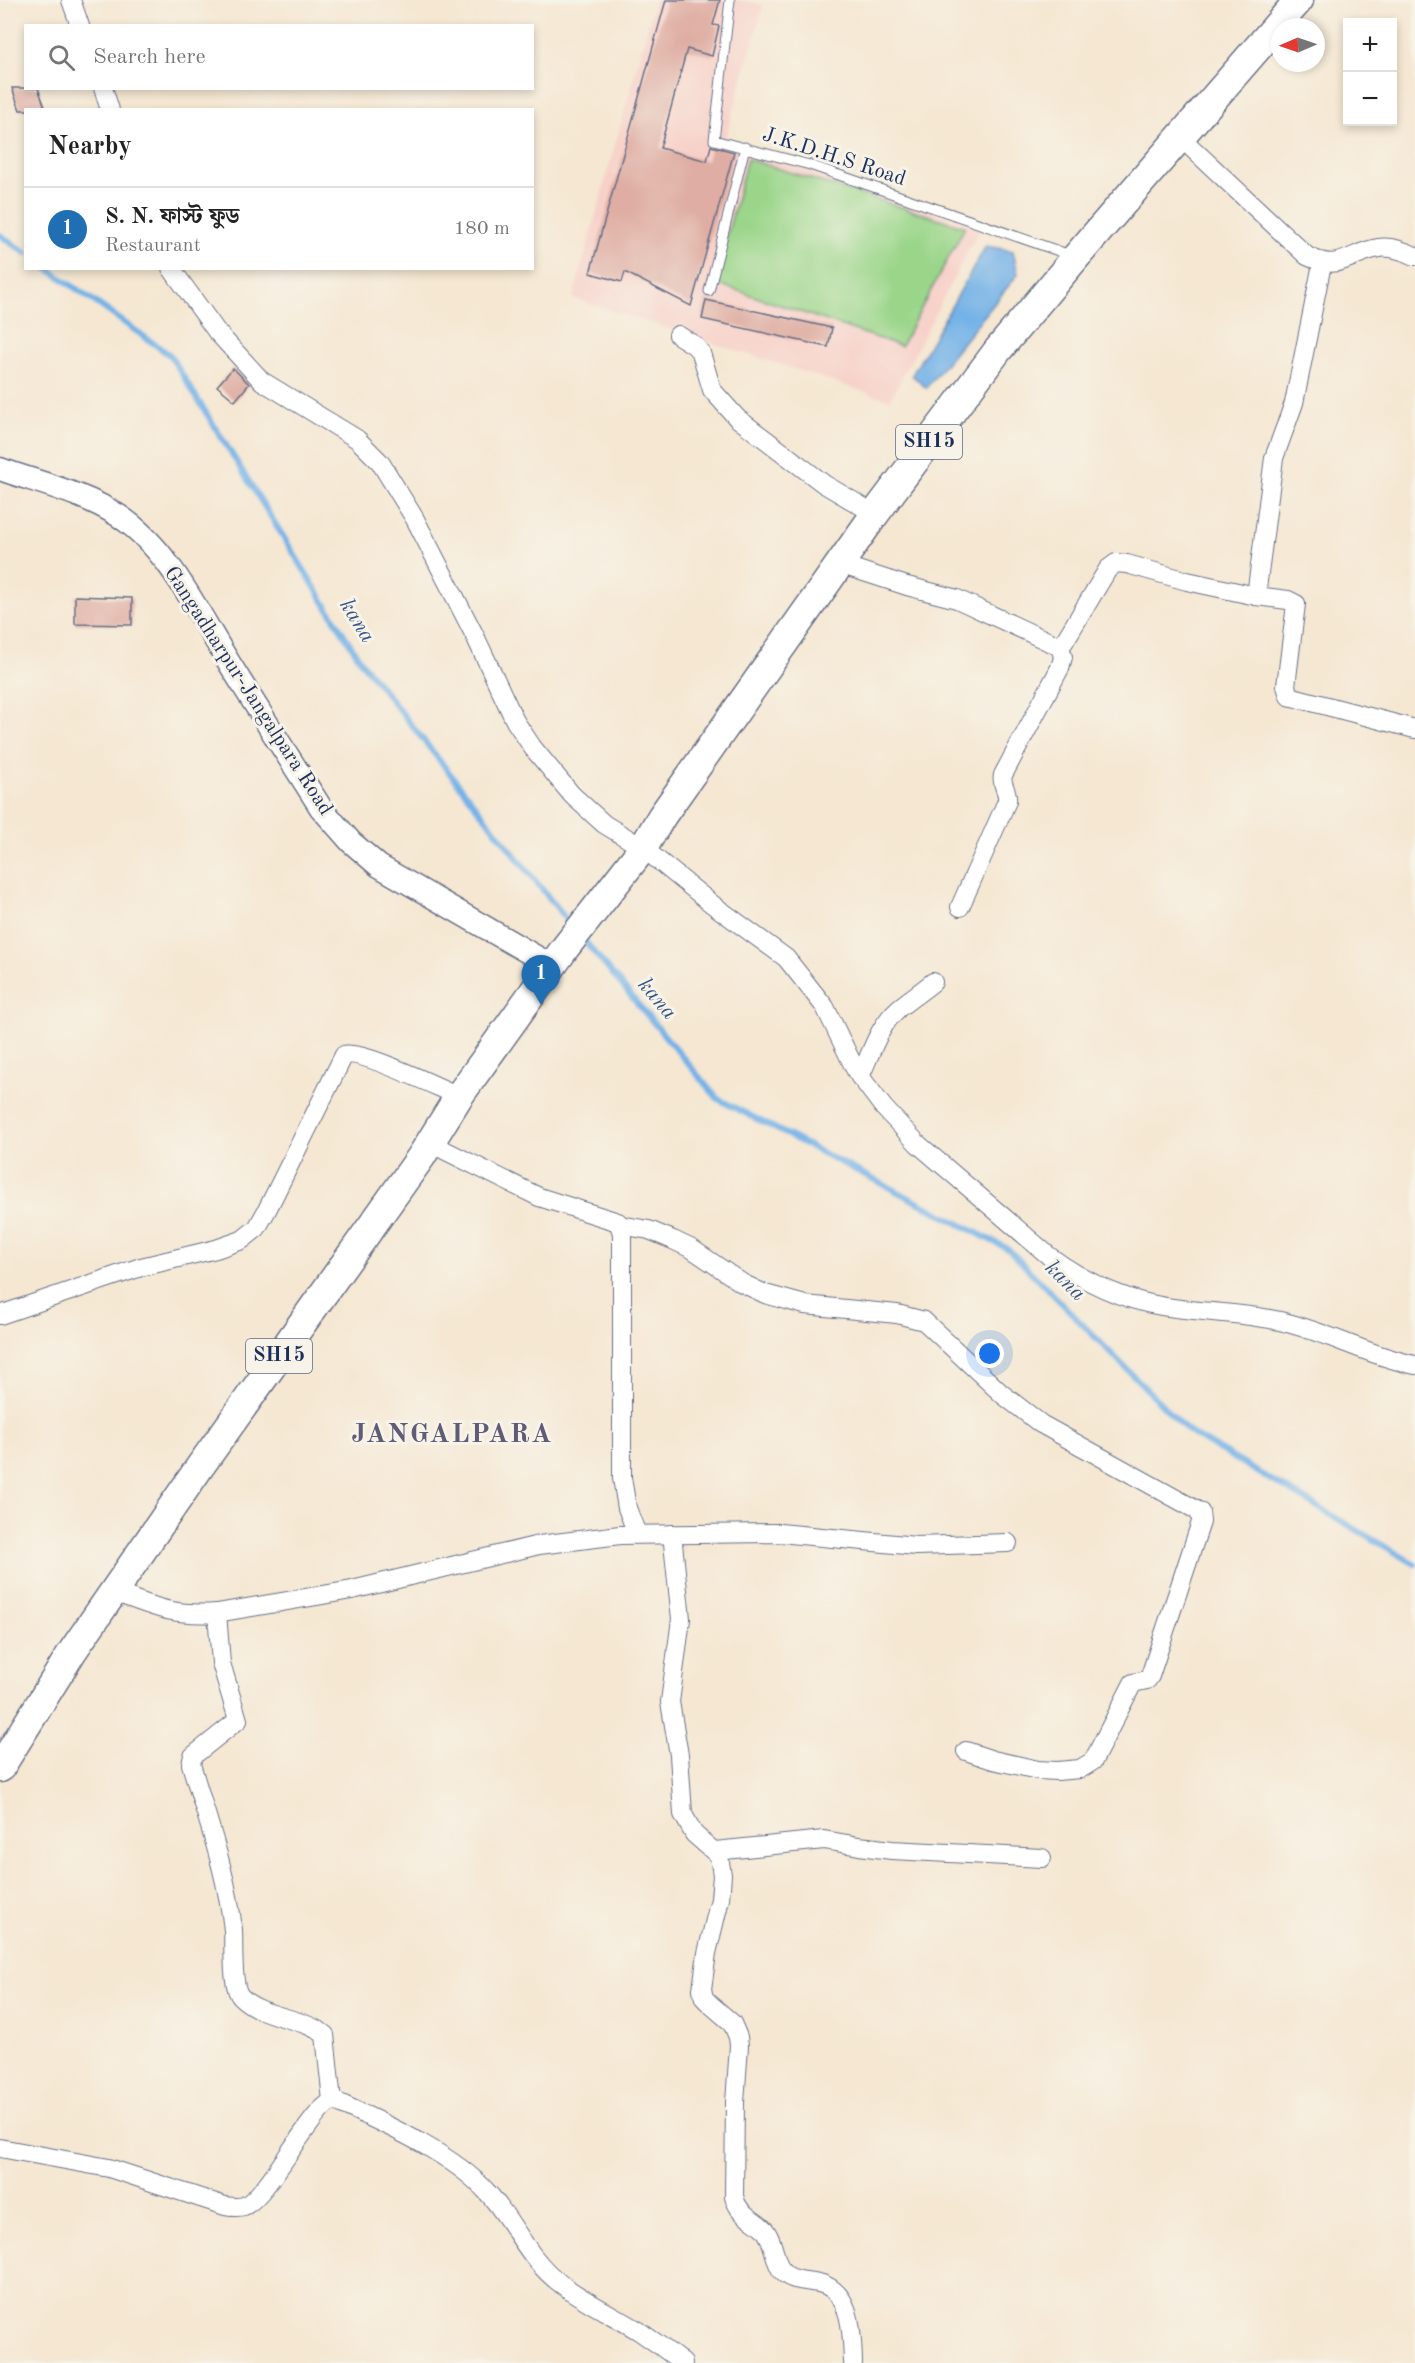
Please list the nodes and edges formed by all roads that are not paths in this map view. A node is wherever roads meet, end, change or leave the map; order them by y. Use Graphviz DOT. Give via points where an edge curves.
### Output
graph roads {
  1 [pos="71,0"];
  2 [pos="730,0"];
  3 [pos="1299,0"];
  4 [pos="79,24"];
  5 [pos="104,90"];
  6 [pos="109,108"];
  7 [pos="1180,137"];
  8 [pos="745,147"];
  9 [pos="1415,256"];
  10 [pos="1076,257"];
  11 [pos="1322,264"];
  12 [pos="172,270"];
  13 [pos="709,291"];
  14 [pos="678,336"];
  15 [pos="0,469"];
  16 [pos="875,514"];
  17 [pos="839,564"];
  18 [pos="1256,596"];
  19 [pos="1060,646"];
  20 [pos="1415,729"];
  21 [pos="643,848"];
  22 [pos="960,907"];
  23 [pos="559,957"];
  24 [pos="933,982"];
  25 [pos="860,1077"];
  26 [pos="459,1096"];
  27 [pos="430,1143"];
  28 [pos="620,1225"];
  29 [pos="0,1315"];
  30 [pos="1415,1365"];
  31 [pos="637,1534"];
  32 [pos="672,1534"];
  33 [pos="1008,1543"];
  34 [pos="114,1592"];
  35 [pos="217,1613"];
  36 [pos="966,1751"];
  37 [pos="0,1768"];
  38 [pos="715,1851"];
  39 [pos="1042,1858"];
  40 [pos="332,2101"];
  41 [pos="0,2148"];
  42 [pos="683,2363"];
  43 [pos="853,2363"];
  1 -- 4 [label="street"];
  2 -- 8 [label="lane, J.K.D.H.S Road" via="714,140"];
  3 -- 7 [label="main road, SH15"];
  5 -- 6 [label="street"];
  7 -- 10 [label="main road, SH15"];
  7 -- 11 [label="street" via="1295,246"];
  8 -- 10 [label="lane, J.K.D.H.S Road" via="810,165"];
  8 -- 13 [label="lane"];
  9 -- 11 [label="street" via="1378,248"];
  10 -- 16 [label="main road, SH15" via="998,350"];
  11 -- 18 [label="street" via="1294,403 1274,459"];
  12 -- 21 [label="street" via="210,323 262,381 357,439 380,462 415,519 523,733 588,810"];
  14 -- 16 [label="street" via="701,353 712,390 737,418 824,484"];
  15 -- 23 [label="street, Gangadharpur-Jangalpara Road" via="84,498 118,515 150,542 183,587 315,798 335,826 379,866"];
  16 -- 17 [label="main road, SH15"];
  17 -- 19 [label="street" via="976,606"];
  17 -- 21 [label="main road, SH15"];
  18 -- 19 [label="street" via="1116,563 1107,569"];
  18 -- 20 [label="street" via="1296,604 1286,686 1290,696"];
  19 -- 22 [label="street" via="1060,668 1003,775 1007,801"];
  21 -- 23 [label="main road, SH15"];
  21 -- 25 [label="street" via="786,958 825,1007"];
  23 -- 26 [label="main road, SH15"];
  24 -- 25 [label="street" via="889,1019"];
  25 -- 30 [label="street" via="918,1144 1049,1256 1082,1278 1119,1295 1160,1306 1284,1322"];
  26 -- 27 [label="main road, SH15"];
  26 -- 29 [label="street" via="374,1060 344,1055 267,1210 249,1236 216,1249 141,1267"];
  27 -- 28 [label="street" via="539,1197"];
  27 -- 34 [label="main road, SH15"];
  28 -- 31 [label="street" via="622,1478"];
  28 -- 36 [label="street" via="649,1230 692,1249 765,1294 805,1305 897,1314 924,1322 1002,1394 1041,1424 1200,1512 1201,1522 1150,1677 1133,1683 1093,1761 1074,1770 1038,1770"];
  31 -- 32 [label="street"];
  31 -- 35 [label="street" via="539,1545 352,1590"];
  32 -- 33 [label="street" via="780,1533 916,1546"];
  32 -- 38 [label="street" via="681,1620 670,1702 683,1814 694,1834"];
  34 -- 35 [label="street" via="164,1611"];
  34 -- 37 [label="main road, SH15"];
  35 -- 40 [label="street" via="221,1663 238,1720 193,1756 191,1764 231,1913 235,1985 242,1999 325,2035"];
  38 -- 39 [label="street" via="824,1839 892,1850"];
  38 -- 43 [label="street" via="721,1864 722,1887 702,1989 704,1998 732,2023 738,2037 735,2202 744,2215 765,2230 784,2274 837,2292 852,2336"];
  40 -- 41 [label="street" via="255,2198 235,2208 109,2168"];
  40 -- 42 [label="street" via="466,2172 502,2209 524,2245 560,2283"];
}
